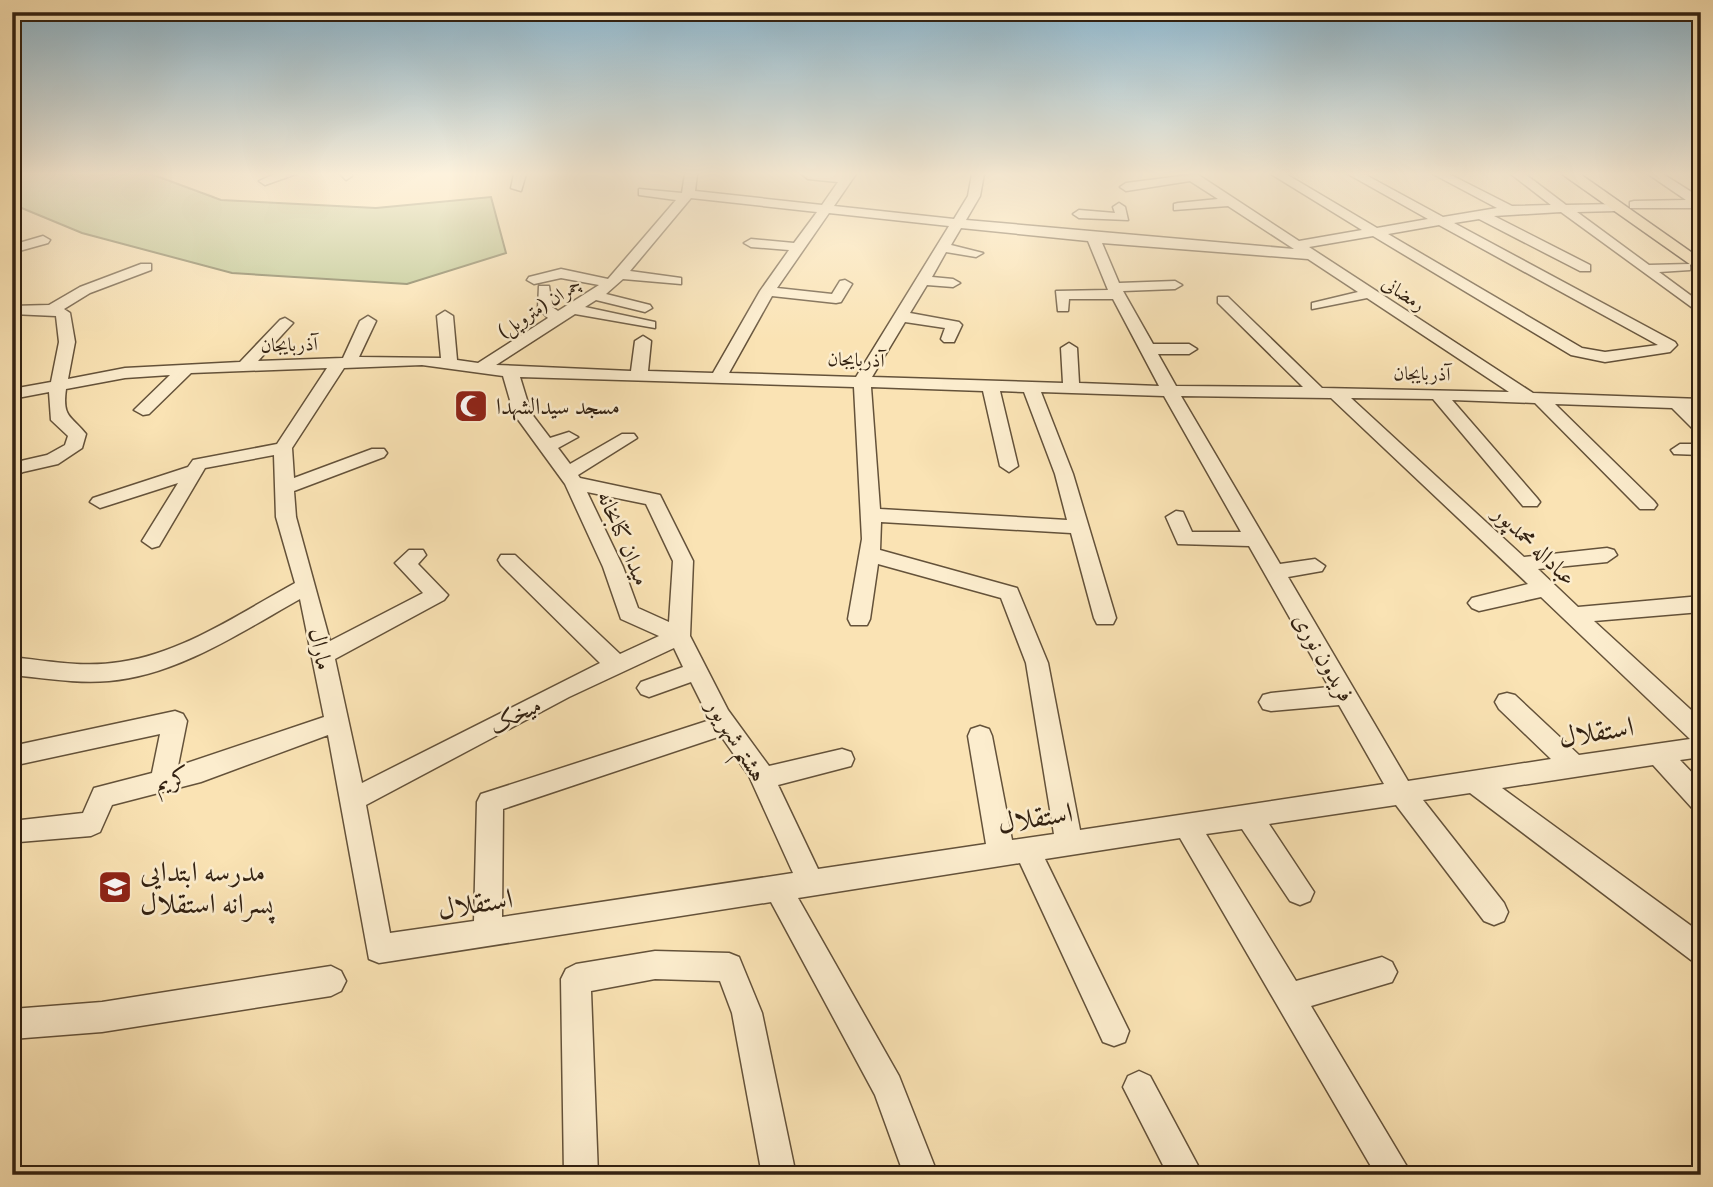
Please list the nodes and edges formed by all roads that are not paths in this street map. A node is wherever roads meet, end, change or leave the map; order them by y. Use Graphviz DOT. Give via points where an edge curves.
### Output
graph roads {
  1 [pos="657,229"];
  2 [pos="811,229"];
  3 [pos="955,229"];
  4 [pos="1023,229"];
  5 [pos="1086,229"];
  6 [pos="1272,229"];
  7 [pos="1365,229"];
  8 [pos="1394,229"];
  9 [pos="1454,229"];
  10 [pos="1509,229"];
  11 [pos="1592,229"];
  12 [pos="1644,229"];
  13 [pos="1670,229"];
  14 [pos="1371,233"];
  15 [pos="1089,237"];
  16 [pos="44,240"];
  17 [pos="751,243"];
  18 [pos="1296,245"];
  19 [pos="797,247"];
  20 [pos="944,248"];
  21 [pos="12,249"];
  22 [pos="1701,251"];
  23 [pos="976,253"];
  24 [pos="1312,256"];
  25 [pos="146,267"];
  26 [pos="1693,267"];
  27 [pos="1585,268"];
  28 [pos="1645,269"];
  29 [pos="615,279"];
  30 [pos="924,280"];
  31 [pos="676,281"];
  32 [pos="845,284"];
  33 [pos="953,284"];
  34 [pos="1175,285"];
  35 [pos="767,290"];
  36 [pos="1116,291"];
  37 [pos="1370,293"];
  38 [pos="594,295"];
  39 [pos="1223,300"];
  40 [pos="1317,306"];
  41 [pos="645,308"];
  42 [pos="1063,308"];
  43 [pos="572,309"];
  44 [pos="12,310"];
  45 [pos="52,310"];
  46 [pos="1701,310"];
  47 [pos="445,316"];
  48 [pos="899,316"];
  49 [pos="557,318"];
  50 [pos="368,321"];
  51 [pos="285,323"];
  52 [pos="650,325"];
  53 [pos="949,339"];
  54 [pos="643,341"];
  55 [pos="1069,348"];
  56 [pos="1147,349"];
  57 [pos="1189,349"];
  58 [pos="343,364"];
  59 [pos="449,364"];
  60 [pos="245,366"];
  61 [pos="187,369"];
  62 [pos="479,369"];
  63 [pos="510,372"];
  64 [pos="639,375"];
  65 [pos="719,377"];
  66 [pos="862,380"];
  67 [pos="58,384"];
  68 [pos="990,385"];
  69 [pos="1030,386"];
  70 [pos="1071,387"];
  71 [pos="1170,391"];
  72 [pos="1326,392"];
  73 [pos="12,394"];
  74 [pos="1438,394"];
  75 [pos="1534,398"];
  76 [pos="1676,403"];
  77 [pos="1701,404"];
  78 [pos="143,410"];
  79 [pos="1701,427"];
  80 [pos="569,438"];
  81 [pos="628,438"];
  82 [pos="545,447"];
  83 [pos="283,448"];
  84 [pos="1701,449"];
  85 [pos="1680,450"];
  86 [pos="378,453"];
  87 [pos="1009,466"];
  88 [pos="195,471"];
  89 [pos="12,472"];
  90 [pos="570,478"];
  91 [pos="285,488"];
  92 [pos="100,502"];
  93 [pos="1530,502"];
  94 [pos="1647,505"];
  95 [pos="870,514"];
  96 [pos="1177,517"];
  97 [pos="1079,527"];
  98 [pos="1256,539"];
  99 [pos="152,541"];
  100 [pos="416,555"];
  101 [pos="870,555"];
  102 [pos="1607,555"];
  103 [pos="508,560"];
  104 [pos="1520,564"];
  105 [pos="1315,566"];
  106 [pos="1275,572"];
  107 [pos="307,586"];
  108 [pos="1545,589"];
  109 [pos="1479,603"];
  110 [pos="1701,604"];
  111 [pos="1573,615"];
  112 [pos="1105,618"];
  113 [pos="859,619"];
  114 [pos="679,636"];
  115 [pos="322,655"];
  116 [pos="617,665"];
  117 [pos="12,666"];
  118 [pos="696,671"];
  119 [pos="649,688"];
  120 [pos="1347,695"];
  121 [pos="1270,702"];
  122 [pos="1507,702"];
  123 [pos="337,722"];
  124 [pos="726,725"];
  125 [pos="1701,734"];
  126 [pos="980,736"];
  127 [pos="1701,747"];
  128 [pos="1658,754"];
  129 [pos="12,756"];
  130 [pos="842,759"];
  131 [pos="1574,766"];
  132 [pos="762,778"];
  133 [pos="1474,782"];
  134 [pos="162,783"];
  135 [pos="1402,793"];
  136 [pos="354,799"];
  137 [pos="1701,800"];
  138 [pos="1248,816"];
  139 [pos="1187,826"];
  140 [pos="19,830"];
  141 [pos="1069,844"];
  142 [pos="1014,852"];
  143 [pos="811,883"];
  144 [pos="778,888"];
  145 [pos="1300,892"];
  146 [pos="1494,912"];
  147 [pos="488,932"];
  148 [pos="379,949"];
  149 [pos="1701,950"];
  150 [pos="1382,972"];
  151 [pos="331,981"];
  152 [pos="1290,997"];
  153 [pos="12,1024"];
  154 [pos="1114,1031"];
  155 [pos="1139,1087"];
  156 [pos="581,1175"];
  157 [pos="779,1175"];
  158 [pos="921,1175"];
  159 [pos="1186,1175"];
  160 [pos="1395,1175"];
  1 -- 29 [label="street, چمران (متروپل)"];
  2 -- 19 [label="street"];
  3 -- 20 [label="street"];
  4 -- 15 [label="street"];
  5 -- 15 [label="street, فریدون نوری"];
  6 -- 18 [label="street, رمضانی"];
  7 -- 14 [label="street"];
  8 -- 14 [label="street"];
  9 -- 14 [label="street" via="1669,345 1605,358 1577,352"];
  10 -- 27 [label="street"];
  11 -- 28 [label="street"];
  12 -- 26 [label="main road"];
  13 -- 22 [label="main road"];
  14 -- 18 [label="street"];
  15 -- 24 [label="street"];
  15 -- 36 [label="street, فریدون نوری"];
  16 -- 21 [label="street"];
  17 -- 19 [label="street"];
  18 -- 24 [label="street, رمضانی"];
  19 -- 35 [label="street"];
  20 -- 23 [label="street"];
  20 -- 30 [label="street"];
  24 -- 37 [label="street, رمضانی"];
  25 -- 45 [label="street" via="85,290"];
  26 -- 28 [label="street"];
  28 -- 46 [label="street"];
  29 -- 31 [label="street"];
  29 -- 38 [label="street, چمران (متروپل)"];
  29 -- 49 [label="street" via="543,274 539,285 545,309"];
  30 -- 33 [label="street"];
  30 -- 48 [label="street"];
  32 -- 35 [label="street" via="836,299"];
  34 -- 36 [label="street"];
  35 -- 65 [label="street"];
  36 -- 42 [label="street" via="1061,295"];
  36 -- 56 [label="street, فریدون نوری"];
  37 -- 40 [label="street"];
  37 -- 75 [label="street, رمضانی"];
  38 -- 41 [label="street"];
  38 -- 43 [label="street, چمران (متروپل)"];
  39 -- 72 [label="street, عباداله محمدپور"];
  43 -- 49 [label="street, چمران (متروپل)"];
  43 -- 52 [label="street"];
  44 -- 45 [label="street"];
  45 -- 67 [label="street" via="63,313 68,331 66,361"];
  47 -- 59 [label="street"];
  48 -- 53 [label="street" via="954,325"];
  48 -- 66 [label="street"];
  49 -- 62 [label="street, چمران (متروپل)"];
  50 -- 58 [label="street"];
  51 -- 60 [label="street"];
  54 -- 64 [label="street"];
  55 -- 70 [label="street"];
  56 -- 57 [label="street"];
  56 -- 71 [label="street, فریدون نوری"];
  58 -- 59 [label="street, آذربایجان" via="422,360"];
  58 -- 60 [label="street, آذربایجان"];
  58 -- 83 [label="street"];
  59 -- 62 [label="street, آذربایجان"];
  60 -- 61 [label="street, آذربایجان"];
  61 -- 67 [label="street, آذربایجان"];
  61 -- 78 [label="street"];
  62 -- 63 [label="street, آذربایجان"];
  63 -- 64 [label="street, آذربایجان"];
  63 -- 82 [label="street" via="523,414"];
  64 -- 65 [label="street, آذربایجان"];
  65 -- 66 [label="street, آذربایجان"];
  66 -- 68 [label="street, آذربایجان"];
  66 -- 95 [label="street"];
  67 -- 73 [label="street, آذربایجان"];
  67 -- 89 [label="street" via="56,405 61,421 77,434 73,449"];
  68 -- 69 [label="street, آذربایجان"];
  68 -- 87 [label="street"];
  69 -- 70 [label="street, آذربایجان"];
  69 -- 97 [label="street"];
  70 -- 71 [label="street, آذربایجان"];
  71 -- 72 [label="street, آذربایجان"];
  71 -- 98 [label="street, فریدون نوری"];
  72 -- 74 [label="street, آذربایجان"];
  72 -- 104 [label="street, عباداله محمدپور"];
  74 -- 75 [label="street, آذربایجان"];
  74 -- 93 [label="street"];
  75 -- 76 [label="street, آذربایجان"];
  75 -- 94 [label="street, رمضانی"];
  76 -- 77 [label="street, آذربایجان"];
  76 -- 79 [label="street"];
  80 -- 82 [label="street"];
  81 -- 90 [label="street"];
  82 -- 90 [label="street"];
  83 -- 88 [label="street" via="199,464"];
  83 -- 91 [label="street, مارال"];
  84 -- 85 [label="street"];
  86 -- 91 [label="street"];
  88 -- 92 [label="street"];
  88 -- 99 [label="street"];
  90 -- 114 [label="street, میدان کتابخانه" via="613,567 629,613"];
  90 -- 114 [label="street, میدان کتابخانه" via="653,499 683,561"];
  91 -- 107 [label="street, مارال" via="286,517"];
  95 -- 97 [label="street"];
  95 -- 101 [label="street"];
  96 -- 98 [label="street" via="1185,539"];
  97 -- 112 [label="street"];
  98 -- 106 [label="street, فریدون نوری"];
  100 -- 115 [label="street" via="405,563 437,595"];
  101 -- 113 [label="street"];
  101 -- 141 [label="street" via="1010,593 1037,663"];
  102 -- 104 [label="street"];
  103 -- 116 [label="street"];
  104 -- 108 [label="street, عباداله محمدپور"];
  105 -- 106 [label="street"];
  106 -- 120 [label="street, فریدون نوری"];
  107 -- 115 [label="street, مارال"];
  107 -- 117 [label="street" via="158,661 122,671"];
  108 -- 109 [label="street"];
  108 -- 111 [label="street, عباداله محمدپور"];
  110 -- 111 [label="street"];
  111 -- 125 [label="street, عباداله محمدپور"];
  114 -- 116 [label="street, میخک"];
  114 -- 118 [label="street, هشتم شهریور"];
  115 -- 123 [label="street, مارال"];
  116 -- 136 [label="street, میخک"];
  118 -- 119 [label="street"];
  118 -- 124 [label="street, هشتم شهریور"];
  120 -- 121 [label="street"];
  120 -- 135 [label="street, فریدون نوری"];
  122 -- 131 [label="street"];
  123 -- 134 [label="street, کریم"];
  123 -- 136 [label="street, مارال"];
  124 -- 132 [label="street, هشتم شهریور"];
  124 -- 147 [label="street" via="490,802"];
  126 -- 142 [label="street"];
  127 -- 128 [label="street, استقلال"];
  128 -- 131 [label="street, استقلال"];
  128 -- 137 [label="street"];
  129 -- 134 [label="street" via="175,721"];
  130 -- 132 [label="street"];
  131 -- 133 [label="street, استقلال"];
  132 -- 143 [label="street, هشتم شهریور"];
  133 -- 135 [label="street, استقلال"];
  133 -- 149 [label="street"];
  134 -- 140 [label="street, کریم" via="103,796 91,824"];
  135 -- 138 [label="street, استقلال"];
  135 -- 146 [label="street, فریدون نوری"];
  136 -- 148 [label="street, مارال"];
  138 -- 139 [label="street, استقلال"];
  138 -- 145 [label="street"];
  139 -- 141 [label="street, استقلال"];
  139 -- 152 [label="street"];
  141 -- 142 [label="street, استقلال"];
  142 -- 143 [label="street, استقلال"];
  142 -- 154 [label="street"];
  143 -- 144 [label="street, استقلال"];
  144 -- 147 [label="street, استقلال"];
  144 -- 158 [label="street" via="888,1087"];
  147 -- 148 [label="street, استقلال"];
  150 -- 152 [label="street"];
  151 -- 153 [label="street" via="102,1017"];
  152 -- 160 [label="street"];
  155 -- 159 [label="street"];
  156 -- 157 [label="street" via="576,979 655,965 729,967 747,1013"];
}
